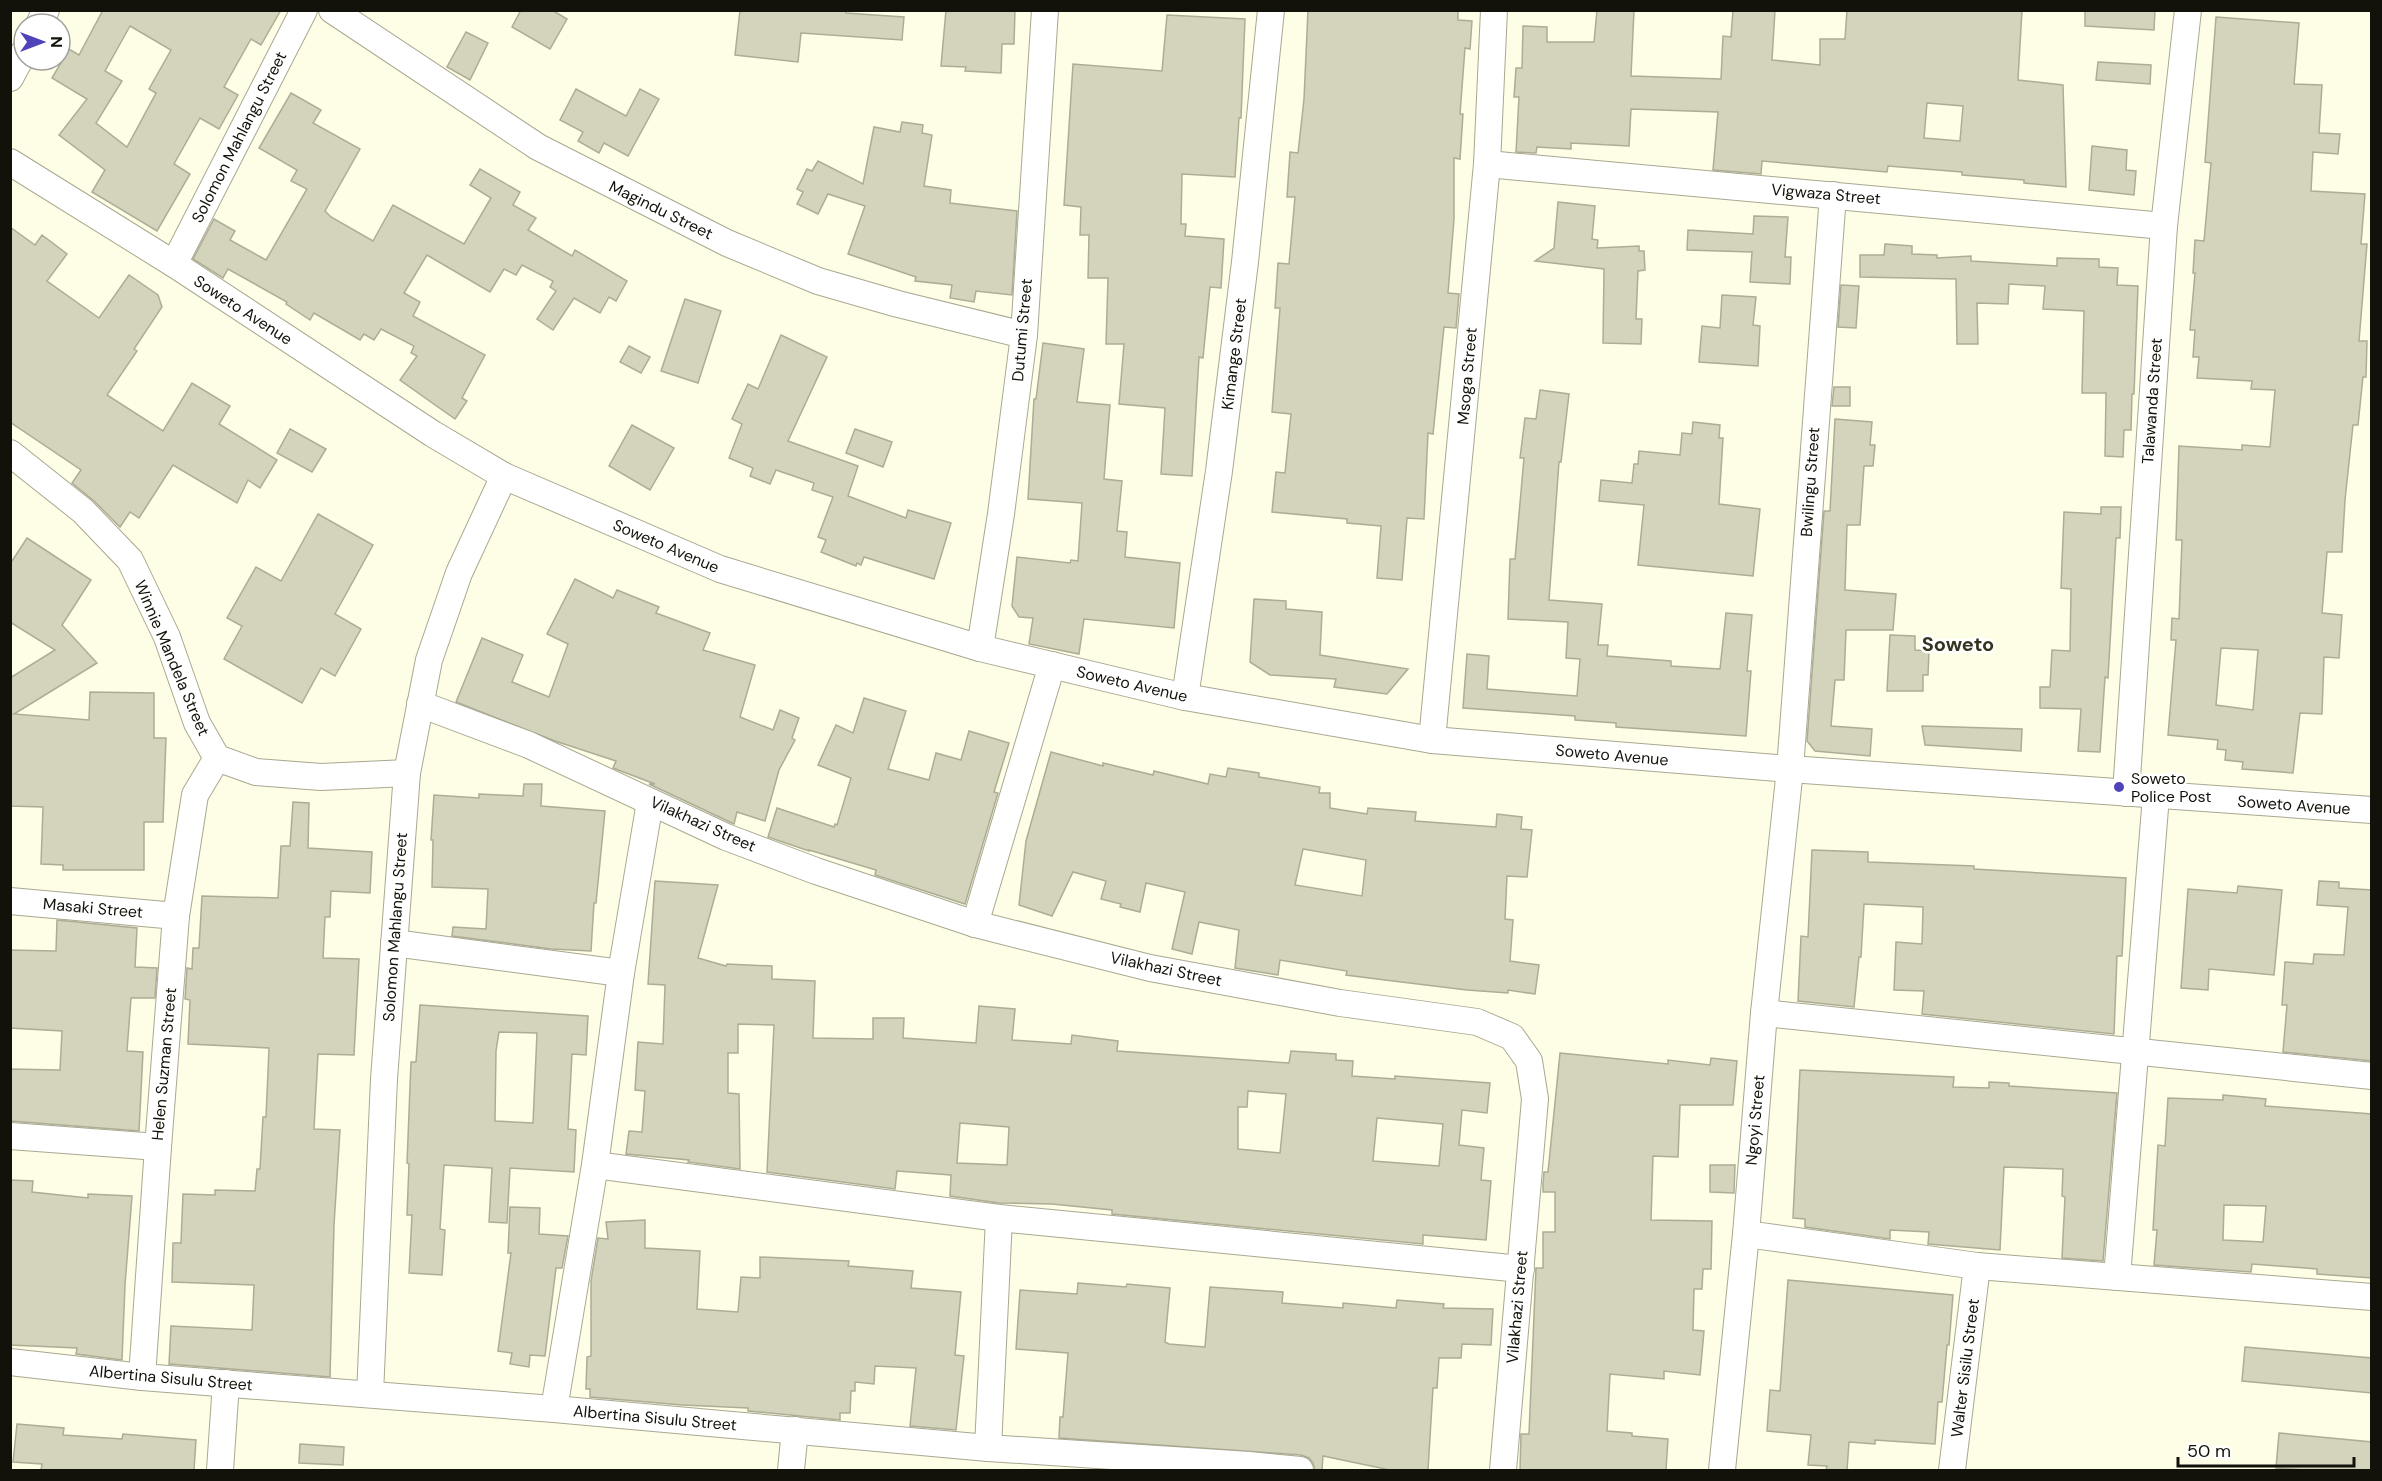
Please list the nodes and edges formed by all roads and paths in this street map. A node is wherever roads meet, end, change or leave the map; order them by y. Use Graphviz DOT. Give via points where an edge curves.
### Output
graph roads {
  1 [pos="304,10"];
  2 [pos="332,10"];
  3 [pos="1045,10"];
  4 [pos="1271,10"];
  5 [pos="1494,10"];
  6 [pos="2187,10"];
  7 [pos="10,162"];
  8 [pos="1487,164"];
  9 [pos="1833,195"];
  10 [pos="2164,226"];
  11 [pos="174,264"];
  12 [pos="1024,335"];
  13 [pos="10,453"];
  14 [pos="504,476"];
  15 [pos="980,648"];
  16 [pos="1052,665"];
  17 [pos="1185,697"];
  18 [pos="420,704"];
  19 [pos="1432,740"];
  20 [pos="217,758"];
  21 [pos="1790,769"];
  22 [pos="407,773"];
  23 [pos="2126,793"];
  24 [pos="2156,796"];
  25 [pos="650,801"];
  26 [pos="2372,810"];
  27 [pos="10,901"];
  28 [pos="176,916"];
  29 [pos="975,924"];
  30 [pos="394,943"];
  31 [pos="621,973"];
  32 [pos="1764,1013"];
  33 [pos="2135,1051"];
  34 [pos="2372,1076"];
  35 [pos="10,1136"];
  36 [pos="158,1147"];
  37 [pos="595,1166"];
  38 [pos="999,1218"];
  39 [pos="1746,1234"];
  40 [pos="1977,1266"];
  41 [pos="1521,1269"];
  42 [pos="2117,1277"];
  43 [pos="2372,1297"];
  44 [pos="10,1362"];
  45 [pos="142,1377"];
  46 [pos="226,1383"];
  47 [pos="370,1394"];
  48 [pos="554,1409"];
  49 [pos="795,1430"];
  50 [pos="988,1448"];
  51 [pos="219,1470"];
  52 [pos="791,1470"];
  53 [pos="1299,1470"];
  54 [pos="1503,1470"];
  55 [pos="1722,1470"];
  56 [pos="1952,1470"];
  1 -- 11 [label="street, Solomon Mahlangu Street"];
  2 -- 12 [label="street, Magindu Street" via="538,147 727,243 818,280"];
  3 -- 12 [label="street, Dutumi Street"];
  4 -- 17 [label="street, Kimange Street" via="1222,448"];
  5 -- 8 [label="street, Msoga Street"];
  6 -- 10 [label="street, Talawanda Street"];
  7 -- 11 [label="street, Soweto Avenue"];
  8 -- 9 [label="street, Vigwaza Street"];
  8 -- 19 [label="street, Msoga Street"];
  9 -- 10 [label="street, Vigwaza Street"];
  9 -- 21 [label="street, Bwilingu Street"];
  10 -- 23 [label="street, Talawanda Street"];
  11 -- 14 [label="street, Soweto Avenue" via="433,435"];
  12 -- 15 [label="street, Dutumi Street"];
  13 -- 20 [label="street, Winnie Mandela Street" via="83,511 130,560 167,637 197,723"];
  14 -- 15 [label="street, Soweto Avenue" via="720,569"];
  14 -- 18 [label="street, Solomon Mahlangu Street" via="459,573 429,660"];
  15 -- 16 [label="street, Soweto Avenue"];
  16 -- 17 [label="street, Soweto Avenue"];
  16 -- 29 [label="street"];
  17 -- 19 [label="street, Soweto Avenue"];
  18 -- 22 [label="street, Solomon Mahlangu Street"];
  18 -- 25 [label="street, Vilakhazi Street" via="529,745"];
  19 -- 21 [label="street, Soweto Avenue"];
  20 -- 22 [label="street" via="256,772 321,777"];
  20 -- 28 [label="street, Helen Suzman Street" via="195,795"];
  21 -- 23 [label="street, Soweto Avenue"];
  21 -- 32 [label="street, Ngoyi Street"];
  22 -- 30 [label="street, Solomon Mahlangu Street"];
  23 -- 24 [label="street, Soweto Avenue"];
  24 -- 26 [label="street, Soweto Avenue"];
  24 -- 33 [label="street"];
  25 -- 29 [label="street, Vilakhazi Street" via="726,837"];
  25 -- 31 [label="street"];
  27 -- 28 [label="street, Masaki Street"];
  28 -- 36 [label="street, Helen Suzman Street"];
  29 -- 41 [label="street, Vilakhazi Street" via="1150,968 1340,1003 1478,1022 1512,1037 1528,1061 1535,1099"];
  30 -- 31 [label="street"];
  30 -- 47 [label="street, Solomon Mahlangu Street"];
  31 -- 37 [label="street"];
  32 -- 33 [label="street"];
  32 -- 39 [label="street, Ngoyi Street"];
  33 -- 34 [label="street"];
  33 -- 42 [label="street"];
  35 -- 36 [label="street"];
  36 -- 45 [label="street, Helen Suzman Street"];
  37 -- 38 [label="street"];
  37 -- 48 [label="street"];
  38 -- 41 [label="street"];
  38 -- 50 [label="street"];
  39 -- 40 [label="street"];
  39 -- 55 [label="street, Ngoyi Street"];
  40 -- 42 [label="street"];
  40 -- 56 [label="street, Walter Sisilu Street"];
  41 -- 54 [label="street, Vilakhazi Street"];
  42 -- 43 [label="street"];
  44 -- 45 [label="street, Albertina Sisulu Street"];
  45 -- 46 [label="street, Albertina Sisulu Street"];
  46 -- 47 [label="street, Albertina Sisulu Street"];
  46 -- 51 [label="street"];
  47 -- 48 [label="street, Albertina Sisulu Street"];
  48 -- 49 [label="street, Albertina Sisulu Street"];
  49 -- 50 [label="street, Albertina Sisulu Street"];
  49 -- 52 [label="street"];
  50 -- 53 [label="street, Albertina Sisulu Street"];
}
